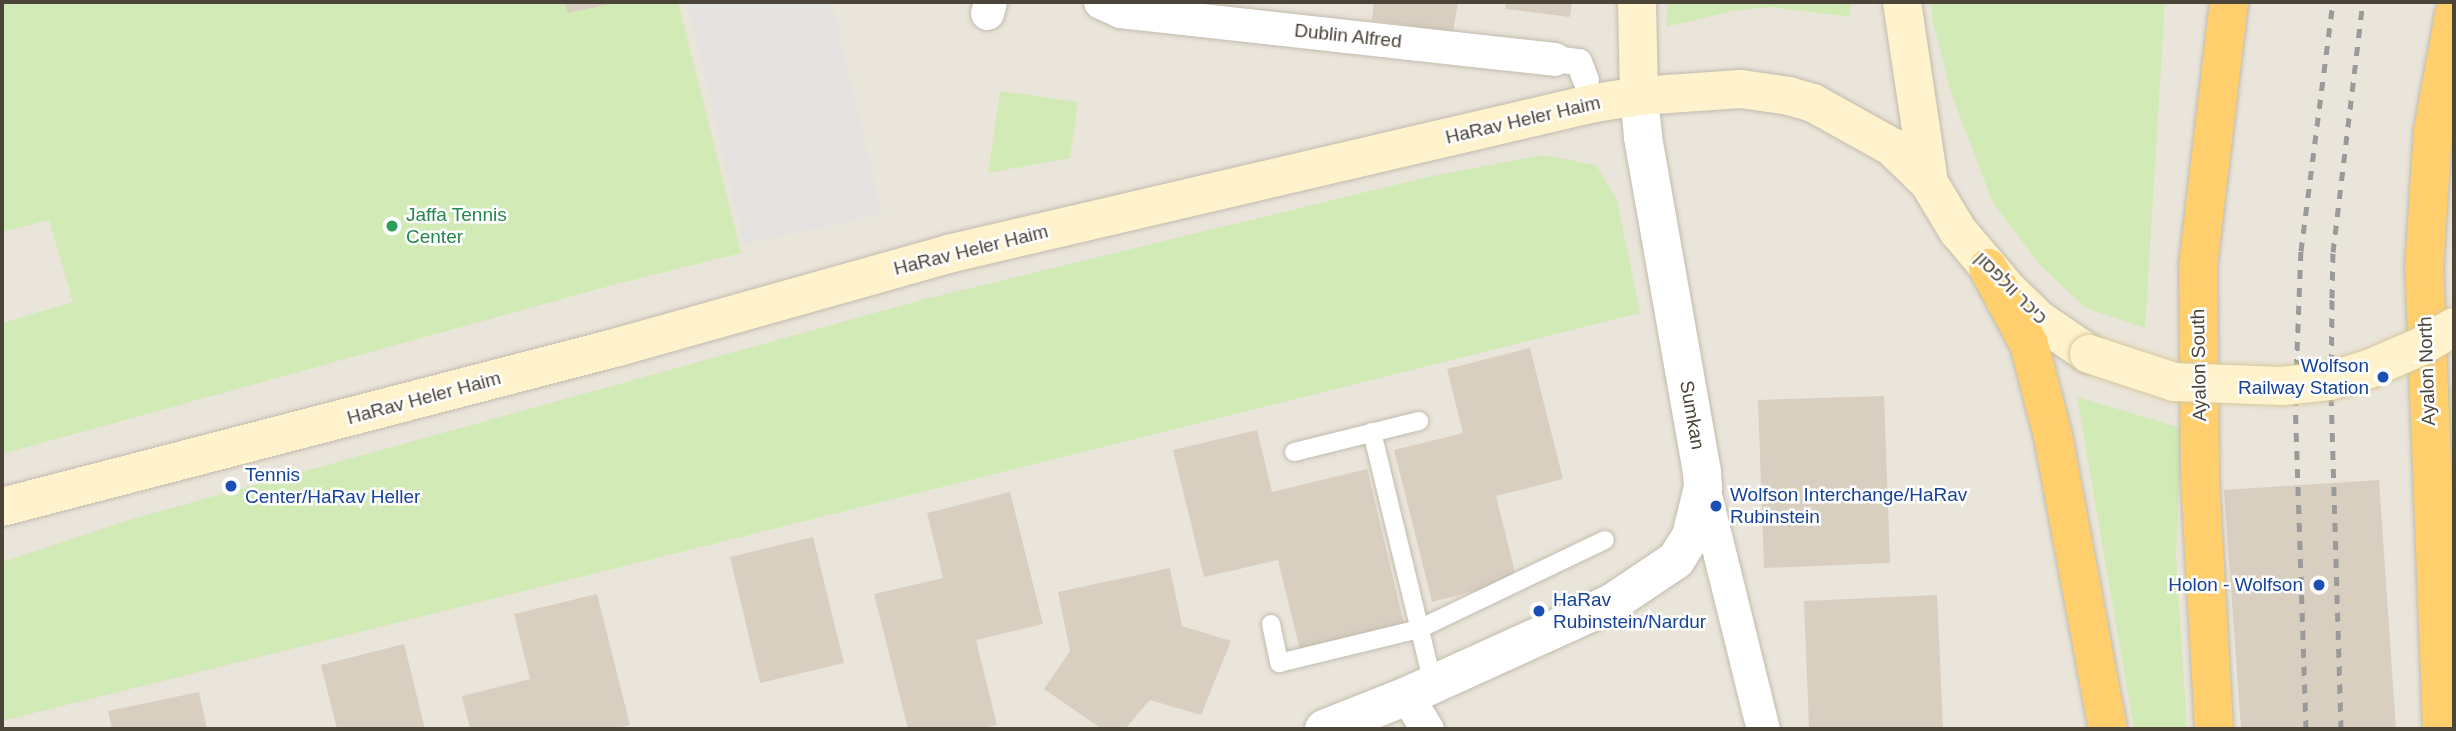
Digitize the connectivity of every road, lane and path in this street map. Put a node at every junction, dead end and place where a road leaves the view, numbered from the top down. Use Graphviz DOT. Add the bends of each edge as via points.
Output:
graph roads {
  1 [pos="1100,2"];
  2 [pos="1637,2"];
  3 [pos="1902,2"];
  4 [pos="2229,2"];
  5 [pos="2454,15"];
  6 [pos="1554,59"];
  7 [pos="1586,80"];
  8 [pos="1639,96"];
  9 [pos="1929,183"];
  10 [pos="1988,268"];
  11 [pos="2454,327"];
  12 [pos="1419,421"];
  13 [pos="1372,432"];
  14 [pos="1294,452"];
  15 [pos="1703,487"];
  16 [pos="86,488"];
  17 [pos="2,507"];
  18 [pos="2,520"];
  19 [pos="1605,540"];
  20 [pos="1271,624"];
  21 [pos="1419,629"];
  22 [pos="1403,704"];
  23 [pos="1324,729"];
  24 [pos="1427,729"];
  25 [pos="1763,729"];
  26 [pos="2108,729"];
  27 [pos="2214,729"];
  28 [pos="2442,729"];
  1 -- 6 [label="street, Dublin Alfred" via="1120,11"];
  2 -- 8 [label="main road"];
  3 -- 9 [label="main road, כיכר וולפסון"];
  4 -- 27 [label="highway, Ayalon South" via="2198,266 2200,475"];
  5 -- 28 [label="highway, Ayalon North" via="2433,131 2424,269"];
  6 -- 7 [label="street, Dublin Alfred" via="1579,62"];
  8 -- 9 [label="main road, HaRav Heler Haim" via="1741,89 1801,99 1892,147"];
  8 -- 15 [label="street, Sumkan"];
  8 -- 16 [label="main road, HaRav Heler Haim" via="948,254"];
  9 -- 10 [label="main road, כיכר וולפסון" via="1958,231"];
  10 -- 11 [label="main road, כיכר וולפסון, bridge" via="2039,320 2089,354 2174,382 2282,386 2320,382 2370,369"];
  10 -- 26 [label="highway" via="2029,344 2053,436"];
  12 -- 13 [label="lane"];
  13 -- 14 [label="lane"];
  13 -- 21 [label="lane"];
  15 -- 22 [label="street" via="1691,536 1676,560 1612,603"];
  15 -- 25 [label="street, Sumkan"];
  16 -- 17 [label="main road, HaRav Heler Haim"];
  16 -- 18 [label="main road"];
  19 -- 21 [label="lane"];
  20 -- 21 [label="lane" via="1279,663"];
  21 -- 22 [label="lane"];
  22 -- 23 [label="street"];
  22 -- 24 [label="street"];
}
